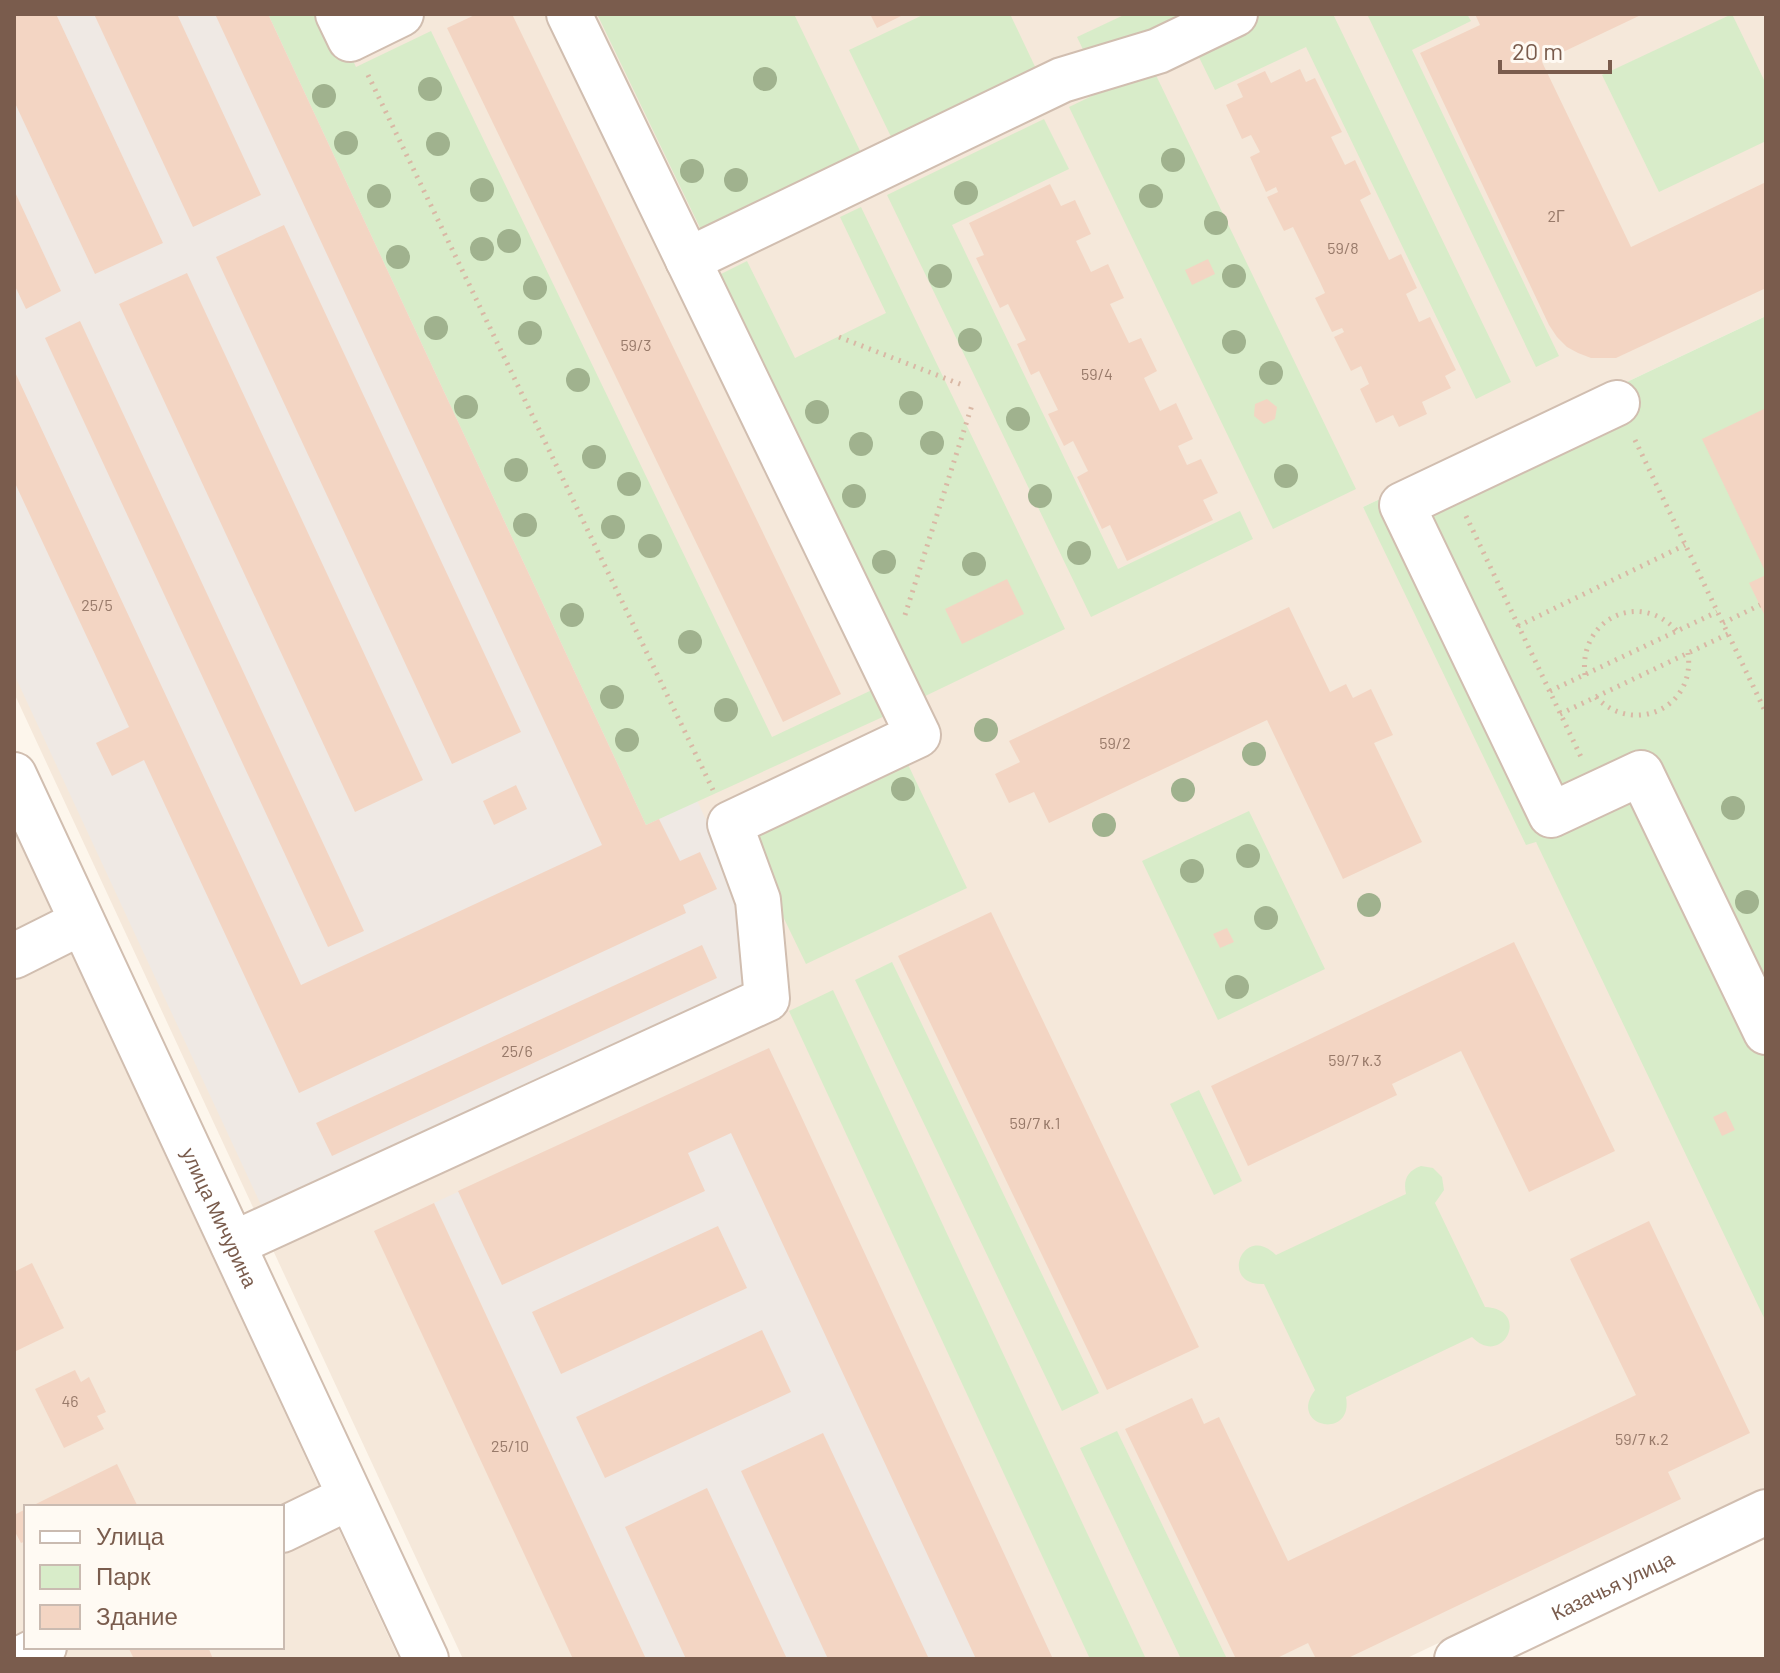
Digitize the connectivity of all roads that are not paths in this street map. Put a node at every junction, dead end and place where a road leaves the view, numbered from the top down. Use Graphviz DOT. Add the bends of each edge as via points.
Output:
graph roads {
  1 [pos="401,14"];
  2 [pos="569,14"];
  3 [pos="1235,14"];
  4 [pos="344,26"];
  5 [pos="688,260"];
  6 [pos="1617,403"];
  7 [pos="14,775"];
  8 [pos="82,922"];
  9 [pos="14,956"];
  10 [pos="1766,1032"];
  11 [pos="233,1244"];
  12 [pos="350,1497"];
  13 [pos="1766,1512"];
  14 [pos="284,1529"];
  15 [pos="40,1649"];
  16 [pos="20,1659"];
  17 [pos="426,1659"];
  18 [pos="1457,1659"];
  1 -- 4 [label="street"];
  2 -- 5 [label="street"];
  3 -- 5 [label="street" via="1158,51 1062,80"];
  5 -- 11 [label="street" via="918,735 730,824 758,900 767,999"];
  6 -- 10 [label="street" via="1402,505 1551,815 1641,773"];
  7 -- 8 [label="street, улица Мичурина"];
  8 -- 9 [label="street"];
  8 -- 11 [label="street, улица Мичурина"];
  11 -- 12 [label="street, улица Мичурина"];
  12 -- 14 [label="street"];
  12 -- 17 [label="street, улица Мичурина"];
  13 -- 18 [label="street, Казачья улица"];
  15 -- 16 [label="street"];
}
